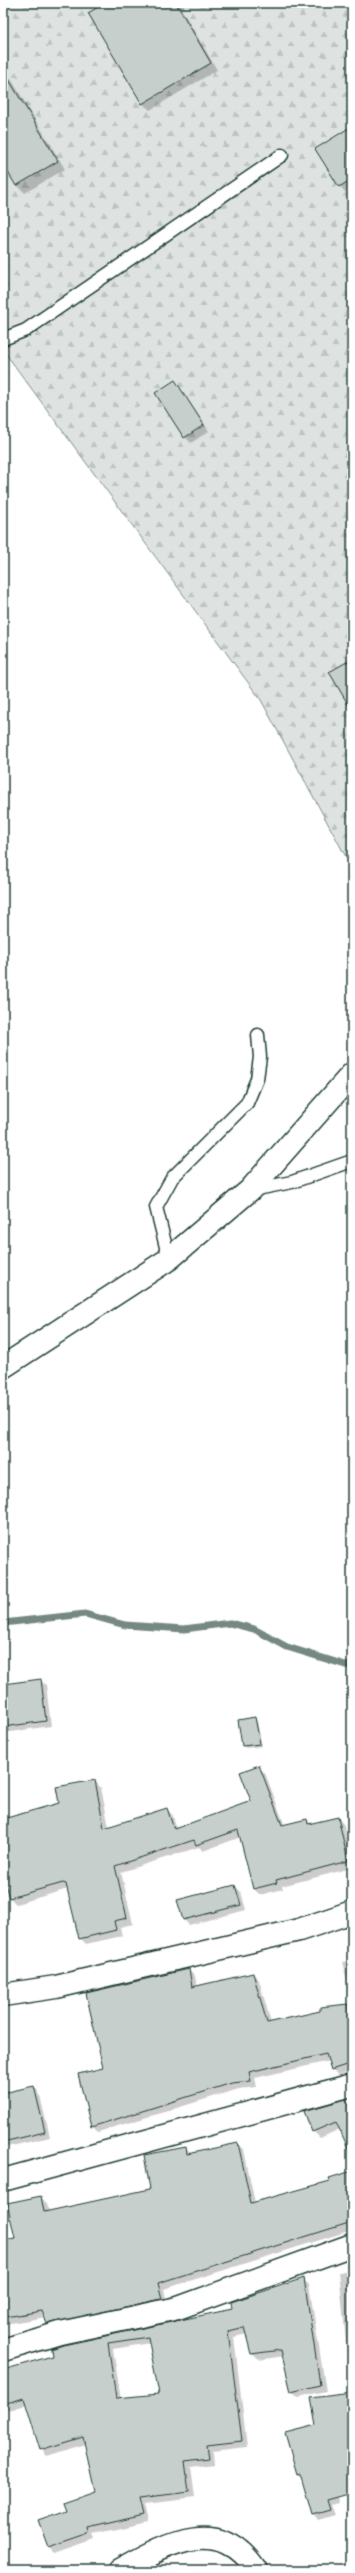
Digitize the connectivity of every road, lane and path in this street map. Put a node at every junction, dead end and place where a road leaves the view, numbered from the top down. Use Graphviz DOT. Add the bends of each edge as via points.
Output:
graph roads {
  1 [pos="282,155"];
  2 [pos="3,339"];
  3 [pos="258,1035"];
  4 [pos="352,1074"];
  5 [pos="352,1161"];
  6 [pos="250,1190"];
  7 [pos="169,1259"];
  8 [pos="3,1367"];
  9 [pos="352,1912"];
  10 [pos="3,1995"];
  11 [pos="352,2085"];
  12 [pos="3,2180"];
  13 [pos="352,2245"];
  14 [pos="3,2350"];
  15 [pos="120,2570"];
  16 [pos="256,2570"];
  1 -- 2 [label="lane" via="26,330"];
  3 -- 7 [label="lane" via="260,1057 257,1079 247,1103 172,1178 156,1207"];
  4 -- 6 [label="street"];
  5 -- 6 [label="lane" via="292,1182"];
  6 -- 7 [label="street"];
  7 -- 8 [label="street"];
  9 -- 10 [label="street" via="292,1932 56,1988"];
  11 -- 12 [label="street"];
  13 -- 14 [label="street" via="178,2308 60,2333"];
  15 -- 16 [label="street" via="178,2541 204,2537 228,2542 246,2555"];
}
